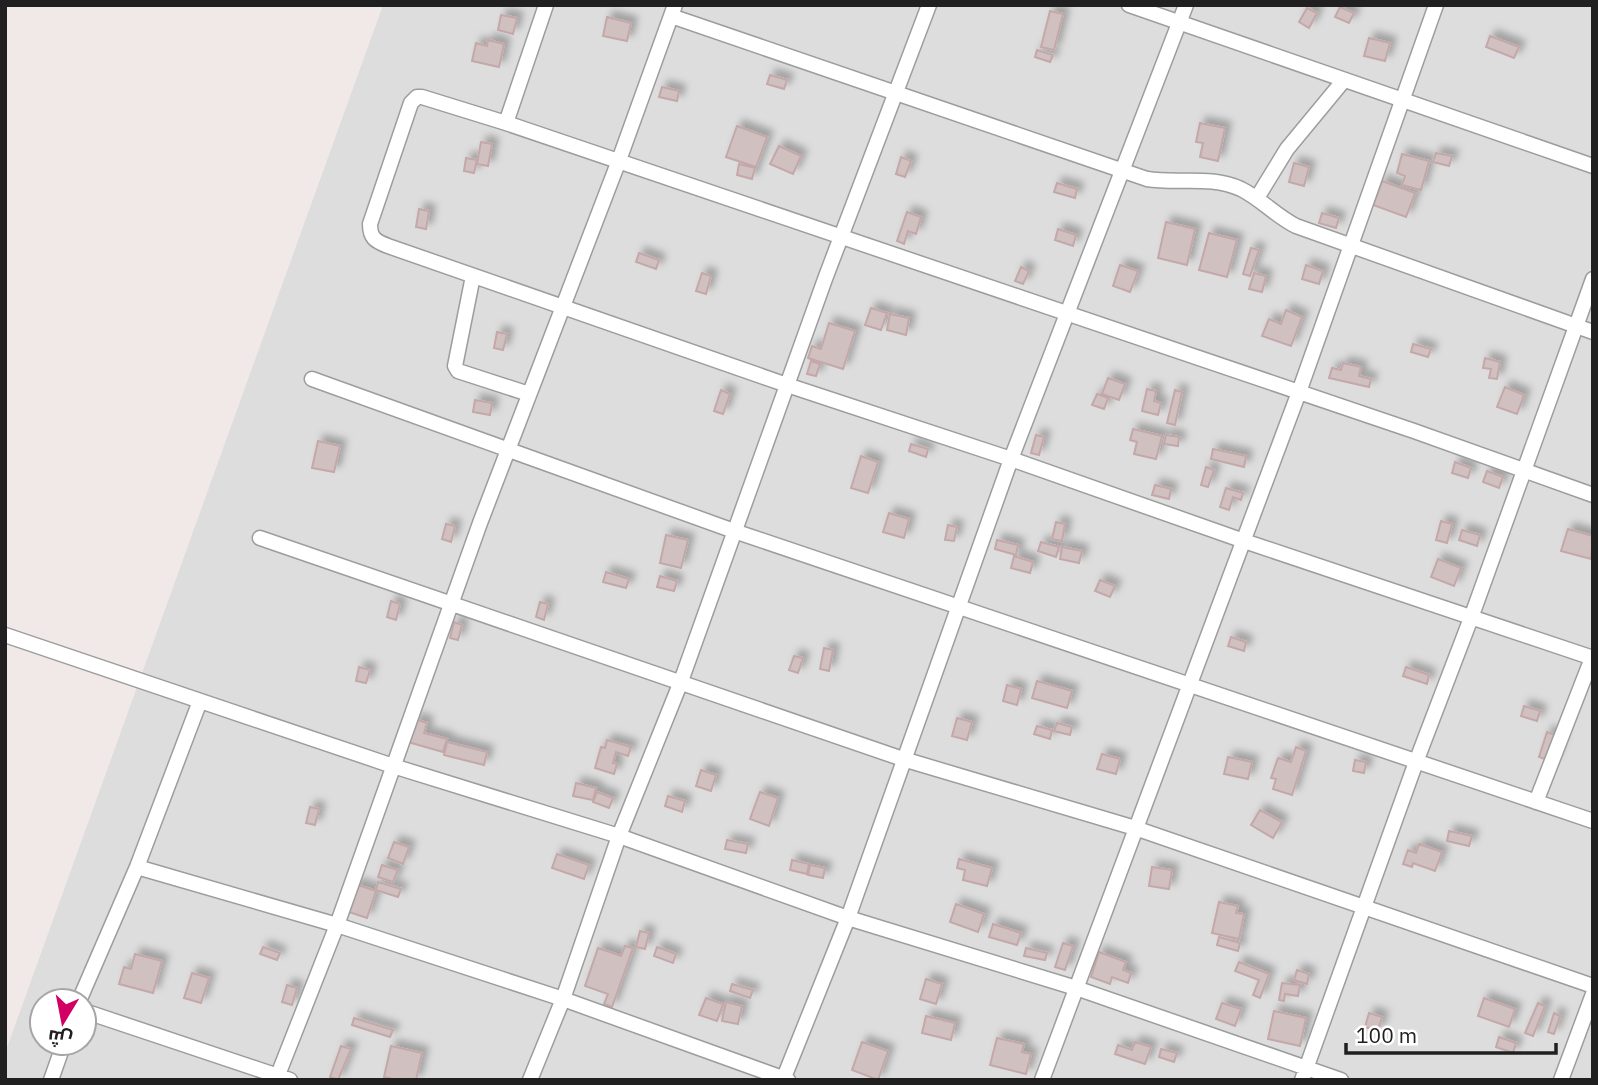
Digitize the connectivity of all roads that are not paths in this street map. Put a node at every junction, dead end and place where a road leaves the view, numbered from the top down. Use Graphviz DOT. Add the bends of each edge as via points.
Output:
graph roads {
  1 [pos="546,5"];
  2 [pos="929,5"];
  3 [pos="1129,5"];
  4 [pos="1186,5"];
  5 [pos="1436,5"];
  6 [pos="673,10"];
  7 [pos="1179,23"];
  8 [pos="1344,80"];
  9 [pos="896,94"];
  10 [pos="1402,100"];
  11 [pos="506,123"];
  12 [pos="618,163"];
  13 [pos="1593,166"];
  14 [pos="1122,171"];
  15 [pos="1256,198"];
  16 [pos="842,239"];
  17 [pos="1351,247"];
  18 [pos="473,276"];
  19 [pos="1593,279"];
  20 [pos="562,307"];
  21 [pos="1067,313"];
  22 [pos="1576,326"];
  23 [pos="1593,332"];
  24 [pos="312,379"];
  25 [pos="786,385"];
  26 [pos="1299,392"];
  27 [pos="529,394"];
  28 [pos="508,451"];
  29 [pos="1011,459"];
  30 [pos="1524,471"];
  31 [pos="1593,495"];
  32 [pos="734,531"];
  33 [pos="260,538"];
  34 [pos="1244,541"];
  35 [pos="450,605"];
  36 [pos="958,608"];
  37 [pos="1471,618"];
  38 [pos="5,635"];
  39 [pos="1592,658"];
  40 [pos="680,684"];
  41 [pos="1190,686"];
  42 [pos="200,701"];
  43 [pos="902,760"];
  44 [pos="1416,762"];
  45 [pos="393,766"];
  46 [pos="1536,802"];
  47 [pos="1593,821"];
  48 [pos="1135,828"];
  49 [pos="619,836"];
  50 [pos="137,867"];
  51 [pos="1364,906"];
  52 [pos="848,918"];
  53 [pos="337,925"];
  54 [pos="1593,986"];
  55 [pos="85,987"];
  56 [pos="1076,988"];
  57 [pos="1593,994"];
  58 [pos="563,999"];
  59 [pos="98,1016"];
  60 [pos="59,1057"];
  61 [pos="1304,1074"];
  62 [pos="281,1078"];
  63 [pos="785,1079"];
  64 [pos="51,1080"];
  65 [pos="530,1080"];
  66 [pos="1042,1080"];
  67 [pos="1341,1080"];
  68 [pos="1561,1080"];
  1 -- 11 [label="street"];
  2 -- 9 [label="street"];
  3 -- 7 [label="street"];
  4 -- 7 [label="street"];
  5 -- 10 [label="street"];
  6 -- 9 [label="street"];
  6 -- 12 [label="street"];
  7 -- 8 [label="street"];
  7 -- 14 [label="street"];
  8 -- 10 [label="street"];
  8 -- 15 [label="street" via="1287,149"];
  9 -- 14 [label="street"];
  9 -- 16 [label="street"];
  10 -- 13 [label="street"];
  10 -- 17 [label="street"];
  11 -- 12 [label="street"];
  11 -- 18 [label="street" via="417,97 411,103 370,224 374,240"];
  12 -- 16 [label="street"];
  12 -- 20 [label="street"];
  14 -- 15 [label="street" via="1160,181 1222,183"];
  14 -- 21 [label="street"];
  15 -- 17 [label="street" via="1281,218"];
  16 -- 21 [label="street"];
  16 -- 25 [label="street"];
  17 -- 22 [label="street"];
  17 -- 26 [label="street"];
  18 -- 20 [label="street"];
  18 -- 27 [label="street" via="455,366 458,371"];
  19 -- 22 [label="street"];
  20 -- 25 [label="street"];
  20 -- 27 [label="street"];
  21 -- 26 [label="street"];
  21 -- 29 [label="street"];
  22 -- 23 [label="street"];
  22 -- 30 [label="street"];
  24 -- 28 [label="street"];
  25 -- 29 [label="street"];
  25 -- 32 [label="street"];
  26 -- 30 [label="street"];
  26 -- 34 [label="street"];
  27 -- 28 [label="street"];
  28 -- 32 [label="street"];
  28 -- 35 [label="street"];
  29 -- 34 [label="street"];
  29 -- 36 [label="street"];
  30 -- 31 [label="street"];
  30 -- 37 [label="street"];
  32 -- 36 [label="street"];
  32 -- 40 [label="street"];
  33 -- 35 [label="street"];
  34 -- 37 [label="street"];
  34 -- 41 [label="street"];
  35 -- 40 [label="street"];
  35 -- 45 [label="street"];
  36 -- 41 [label="street"];
  36 -- 43 [label="street"];
  37 -- 39 [label="street"];
  37 -- 44 [label="street"];
  38 -- 42 [label="street"];
  39 -- 46 [label="street"];
  40 -- 43 [label="street"];
  40 -- 49 [label="street"];
  41 -- 44 [label="street"];
  41 -- 48 [label="street"];
  42 -- 45 [label="street"];
  42 -- 50 [label="street"];
  43 -- 48 [label="street"];
  43 -- 52 [label="street"];
  44 -- 46 [label="street"];
  44 -- 51 [label="street"];
  45 -- 49 [label="street"];
  45 -- 53 [label="street"];
  46 -- 47 [label="street"];
  48 -- 51 [label="street"];
  48 -- 56 [label="street"];
  49 -- 52 [label="street"];
  49 -- 58 [label="street"];
  50 -- 53 [label="street"];
  50 -- 55 [label="street"];
  51 -- 54 [label="street"];
  51 -- 61 [label="street"];
  52 -- 56 [label="street"];
  52 -- 63 [label="street"];
  53 -- 58 [label="street"];
  53 -- 62 [label="street"];
  56 -- 61 [label="street"];
  56 -- 66 [label="street"];
  57 -- 68 [label="street"];
  58 -- 63 [label="street"];
  58 -- 65 [label="street"];
  59 -- 62 [label="street"];
  60 -- 64 [label="street"];
  61 -- 67 [label="street"];
}
